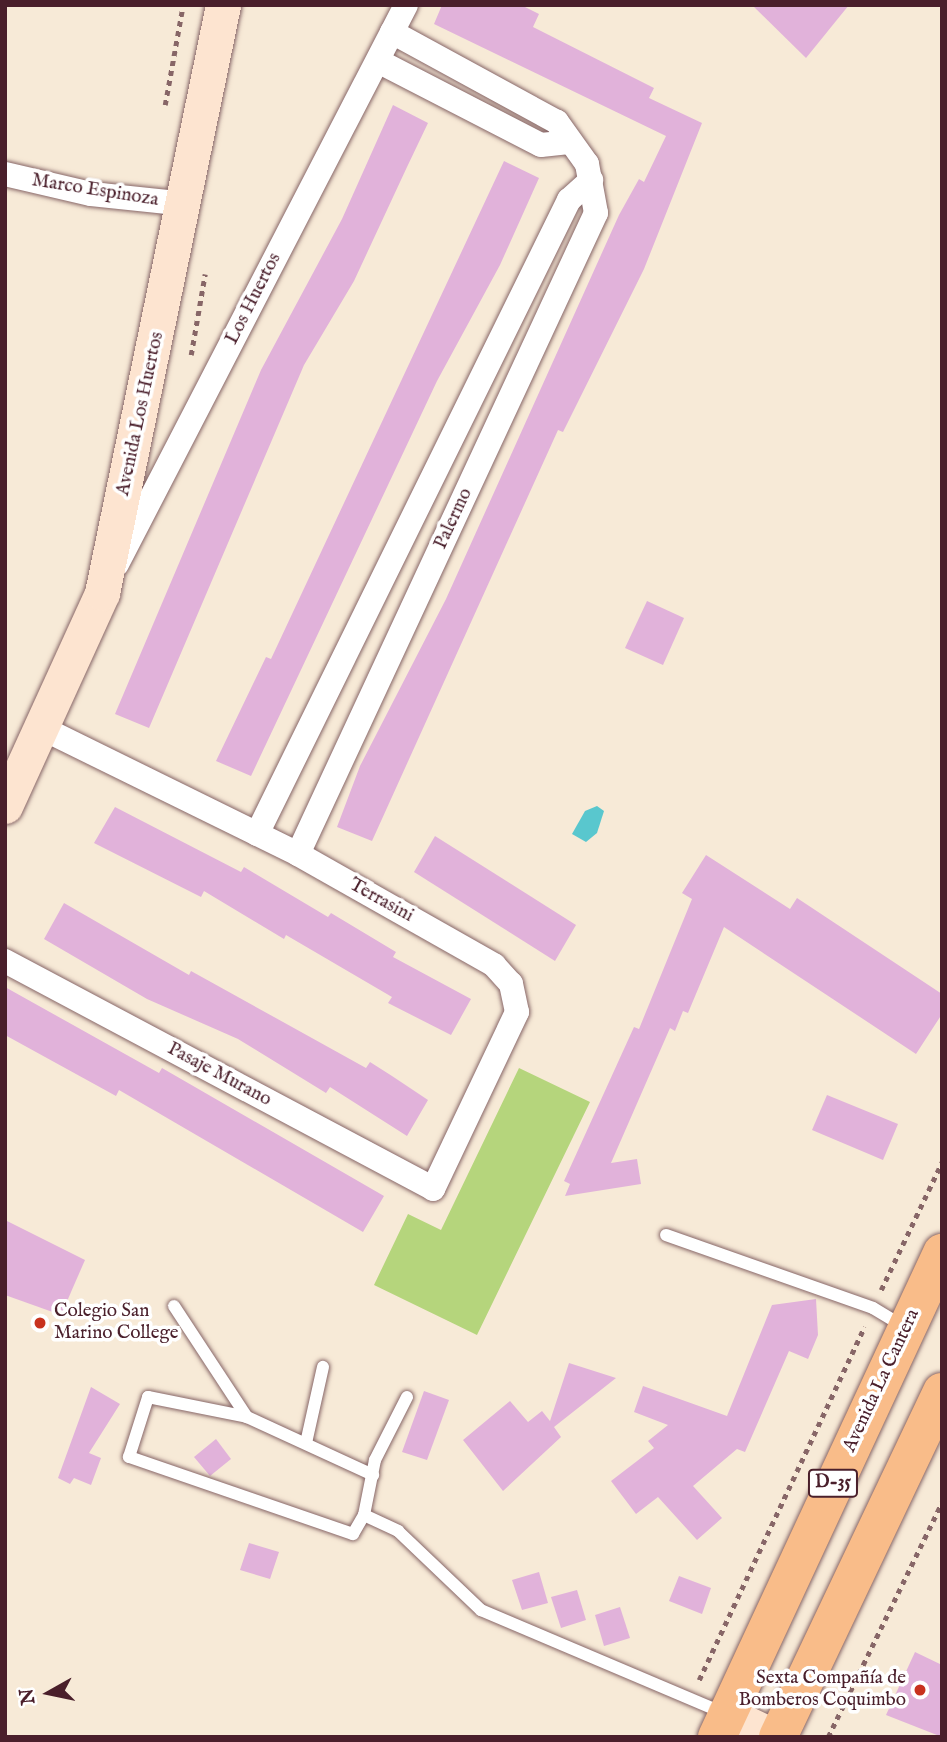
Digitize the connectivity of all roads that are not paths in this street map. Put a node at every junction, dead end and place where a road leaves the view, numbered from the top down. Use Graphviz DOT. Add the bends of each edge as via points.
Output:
graph roads {
  1 [pos="223,5"];
  2 [pos="406,5"];
  3 [pos="392,32"];
  4 [pos="378,61"];
  5 [pos="569,142"];
  6 [pos="5,174"];
  7 [pos="591,180"];
  8 [pos="186,204"];
  9 [pos="102,593"];
  10 [pos="42,728"];
  11 [pos="5,806"];
  12 [pos="257,834"];
  13 [pos="298,854"];
  14 [pos="5,961"];
  15 [pos="433,1189"];
  16 [pos="666,1235"];
  17 [pos="942,1253"];
  18 [pos="174,1306"];
  19 [pos="907,1328"];
  20 [pos="323,1367"];
  21 [pos="407,1397"];
  22 [pos="938,1411"];
  23 [pos="247,1417"];
  24 [pos="306,1443"];
  25 [pos="373,1475"];
  26 [pos="364,1515"];
  27 [pos="711,1716"];
  28 [pos="777,1737"];
  1 -- 8 [label="street, Avenida Los Huertos"];
  2 -- 3 [label="street, Los Huertos"];
  3 -- 4 [label="street, Los Huertos"];
  3 -- 5 [label="street, Palermo" via="557,122"];
  4 -- 5 [label="street" via="541,145"];
  4 -- 9 [label="street, Los Huertos"];
  5 -- 7 [label="street, Palermo" via="587,164"];
  6 -- 8 [label="street, Marco Espinoza" via="91,194"];
  7 -- 12 [label="street, Palermo" via="569,200"];
  7 -- 13 [label="street, Palermo" via="596,213"];
  8 -- 9 [label="street, Avenida Los Huertos"];
  9 -- 10 [label="street, Avenida Los Huertos"];
  10 -- 11 [label="street, Avenida Los Huertos"];
  10 -- 12 [label="street, Terrasini"];
  12 -- 13 [label="street, Terrasini"];
  13 -- 15 [label="street, Terrasini" via="494,965 511,984 514,1027"];
  14 -- 15 [label="street, Pasaje Murano"];
  16 -- 19 [label="lane" via="873,1308"];
  17 -- 19 [label="highway, Avenida La Cantera / D-35"];
  18 -- 23 [label="lane"];
  19 -- 27 [label="highway, Avenida La Cantera / D-35"];
  20 -- 24 [label="lane"];
  21 -- 25 [label="lane"];
  22 -- 28 [label="highway"];
  23 -- 24 [label="lane"];
  23 -- 26 [label="lane" via="148,1397 129,1457 353,1534"];
  24 -- 25 [label="lane"];
  25 -- 26 [label="lane"];
  26 -- 27 [label="lane" via="398,1531 481,1610"];
  27 -- 28 [label="street"];
}
